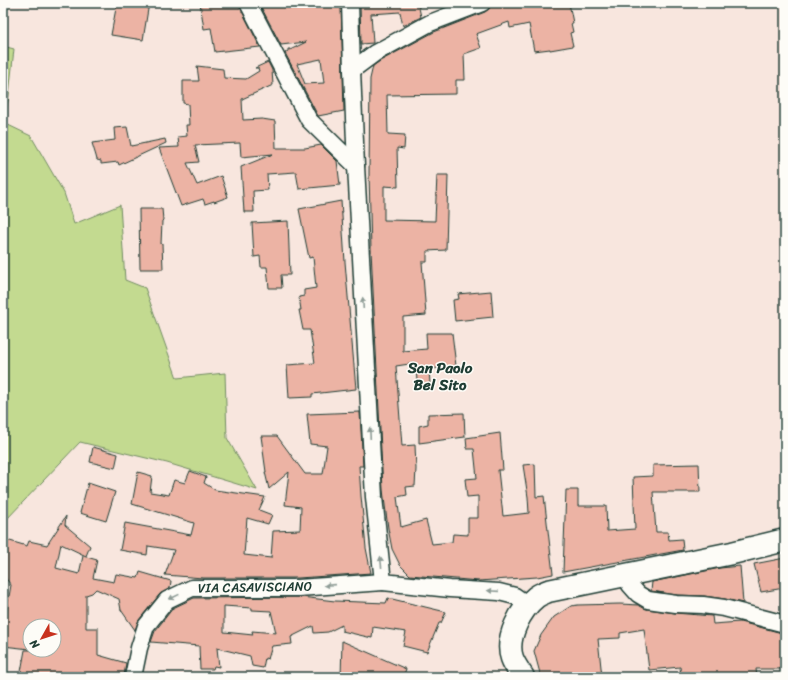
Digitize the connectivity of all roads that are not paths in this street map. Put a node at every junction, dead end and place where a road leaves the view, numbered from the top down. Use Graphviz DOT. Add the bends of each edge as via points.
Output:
graph roads {
  1 [pos="248,3"];
  2 [pos="350,3"];
  3 [pos="482,3"];
  4 [pos="352,70"];
  5 [pos="356,166"];
  6 [pos="785,540"];
  7 [pos="627,575"];
  8 [pos="383,582"];
  9 [pos="528,605"];
  10 [pos="785,624"];
  11 [pos="133,677"];
  12 [pos="523,677"];
  1 -- 5 [label="street" via="308,120"];
  2 -- 4 [label="street"];
  3 -- 4 [label="street" via="430,23 375,53"];
  4 -- 5 [label="street"];
  8 -- 5 [label="street, one-way" via="374,497"];
  6 -- 7 [label="main road"];
  7 -- 9 [label="main road" via="548,591"];
  7 -- 10 [label="street" via="630,585 648,600 724,608"];
  9 -- 8 [label="street, VIA CASAVISCIANO, one-way" via="515,596 499,592"];
  8 -- 11 [label="street, VIA CASAVISCIANO, one-way" via="298,588 192,588 168,600 146,626"];
  9 -- 12 [label="main road" via="512,632 510,645 512,658"];
}
